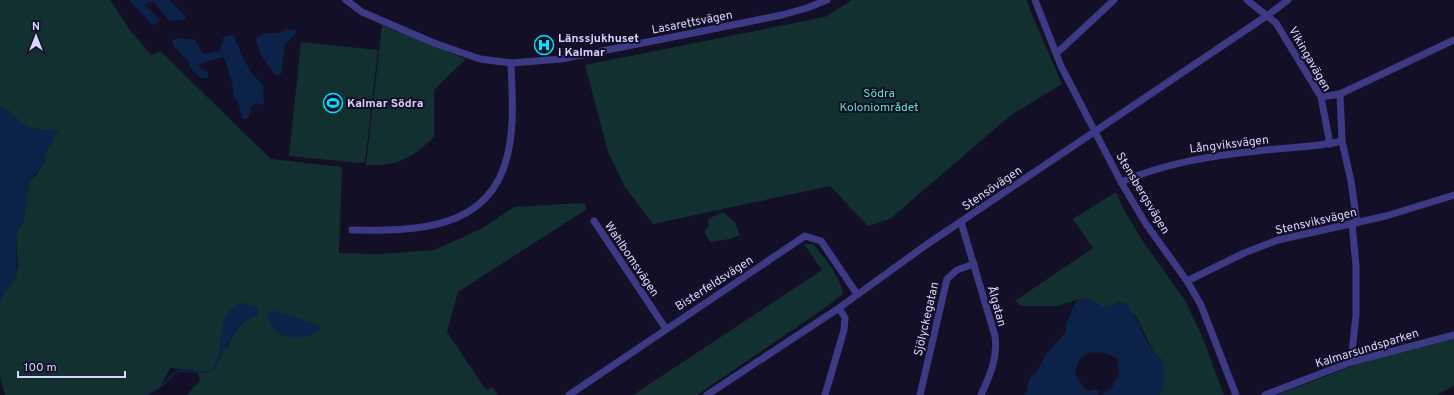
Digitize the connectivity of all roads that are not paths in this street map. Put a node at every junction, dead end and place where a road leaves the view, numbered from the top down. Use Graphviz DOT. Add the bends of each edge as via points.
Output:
graph roads {
  1 [pos="346,0"];
  2 [pos="827,0"];
  3 [pos="1035,0"];
  4 [pos="1114,0"];
  5 [pos="1247,0"];
  6 [pos="1288,0"];
  7 [pos="1268,15"];
  8 [pos="1454,40"];
  9 [pos="1057,53"];
  10 [pos="511,63"];
  11 [pos="1340,94"];
  12 [pos="1321,97"];
  13 [pos="1095,132"];
  14 [pos="1342,141"];
  15 [pos="1330,144"];
  16 [pos="1121,182"];
  17 [pos="1454,195"];
  18 [pos="594,221"];
  19 [pos="961,222"];
  20 [pos="1354,223"];
  21 [pos="352,230"];
  22 [pos="974,264"];
  23 [pos="1187,281"];
  24 [pos="857,294"];
  25 [pos="839,308"];
  26 [pos="666,329"];
  27 [pos="1454,335"];
  28 [pos="1351,362"];
  29 [pos="569,395"];
  30 [pos="707,395"];
  31 [pos="825,395"];
  32 [pos="920,395"];
  33 [pos="981,395"];
  34 [pos="1236,395"];
  35 [pos="1265,395"];
  1 -- 10 [label="street, Lasarettsvägen" via="362,12 434,43 480,58"];
  2 -- 10 [label="street, Lasarettsvägen" via="782,15 662,39 561,59"];
  3 -- 9 [label="street, Stensbergsvägen"];
  4 -- 9 [label="street"];
  5 -- 7 [label="street, Vikingavägen"];
  6 -- 7 [label="street, Stensövägen"];
  7 -- 12 [label="street, Vikingavägen" via="1276,23"];
  7 -- 13 [label="street, Stensövägen"];
  8 -- 11 [label="street"];
  9 -- 13 [label="street, Stensbergsvägen" via="1061,66"];
  10 -- 21 [label="street" via="512,123 507,157 497,184 482,201 462,216 432,226 393,230"];
  11 -- 12 [label="street"];
  11 -- 14 [label="street, Vikingavägen"];
  12 -- 15 [label="street, Vikingavägen"];
  13 -- 16 [label="street, Stensbergsvägen"];
  13 -- 19 [label="street, Stensövägen"];
  14 -- 15 [label="street, Långviksvägen"];
  14 -- 20 [label="street, Vikingavägen" via="1351,181"];
  15 -- 16 [label="street, Långviksvägen" via="1228,154 1179,162"];
  16 -- 23 [label="street, Stensbergsvägen" via="1146,224"];
  17 -- 20 [label="street, Stensviksvägen"];
  18 -- 26 [label="street, Wahlbomsvägen"];
  19 -- 22 [label="street, Ålgatan"];
  19 -- 24 [label="street, Stensövägen"];
  20 -- 23 [label="street, Stensviksvägen" via="1278,240 1244,253"];
  20 -- 28 [label="street, Vikingavägen" via="1356,315"];
  22 -- 32 [label="street, Sjölyckegatan" via="957,270 947,279"];
  22 -- 33 [label="street, Ålgatan" via="997,350"];
  23 -- 34 [label="street, Stensbergsvägen" via="1201,305"];
  24 -- 25 [label="street, Stensövägen"];
  24 -- 26 [label="street, Bisterfeldsvägen" via="821,241 805,236"];
  25 -- 30 [label="street, Stensövägen"];
  25 -- 31 [label="street" via="845,318 844,330"];
  26 -- 29 [label="street, Bisterfeldsvägen"];
  27 -- 28 [label="street, Kalmarsundsparken"];
  28 -- 35 [label="street, Kalmarsundsparken"];
}
